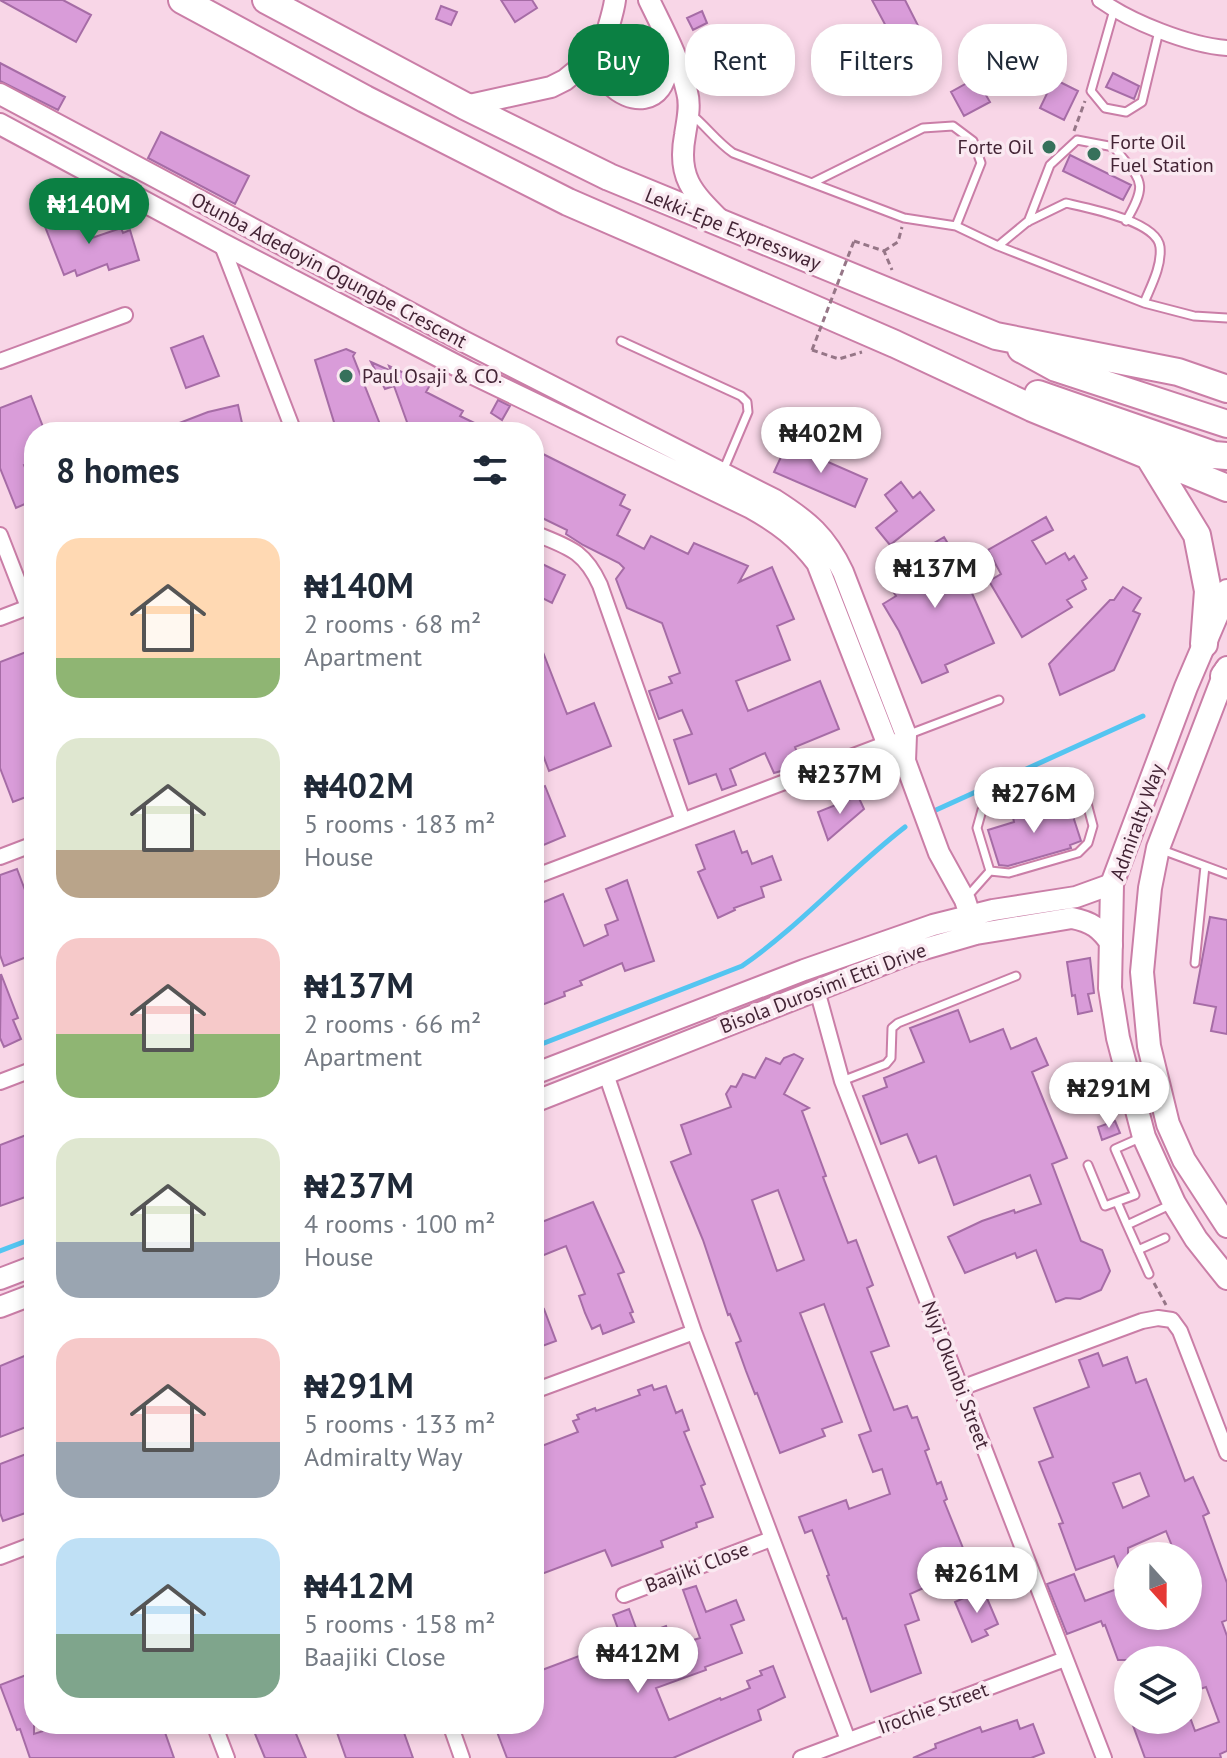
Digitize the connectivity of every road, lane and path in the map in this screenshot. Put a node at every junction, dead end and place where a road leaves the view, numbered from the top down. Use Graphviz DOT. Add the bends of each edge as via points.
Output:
graph roads {
  1 [pos="182,0"];
  2 [pos="266,0"];
  3 [pos="615,0"];
  4 [pos="649,0"];
  5 [pos="1100,0"];
  6 [pos="1114,10"];
  7 [pos="610,24"];
  8 [pos="1160,29"];
  9 [pos="1227,48"];
  10 [pos="673,52"];
  11 [pos="669,63"];
  12 [pos="568,78"];
  13 [pos="1091,91"];
  14 [pos="0,94"];
  15 [pos="628,96"];
  16 [pos="649,96"];
  17 [pos="465,106"];
  18 [pos="689,112"];
  19 [pos="0,124"];
  20 [pos="1077,140"];
  21 [pos="812,183"];
  22 [pos="904,218"];
  23 [pos="1126,221"];
  24 [pos="1027,222"];
  25 [pos="726,226"];
  26 [pos="956,226"];
  27 [pos="221,243"];
  28 [pos="998,246"];
  29 [pos="1144,303"];
  30 [pos="125,315"];
  31 [pos="1227,318"];
  32 [pos="996,336"];
  33 [pos="621,341"];
  34 [pos="895,344"];
  35 [pos="839,359"];
  36 [pos="0,361"];
  37 [pos="1226,387"];
  38 [pos="588,405"];
  39 [pos="290,422"];
  40 [pos="577,424"];
  41 [pos="1227,424"];
  42 [pos="1148,455"];
  43 [pos="1227,456"];
  44 [pos="722,473"];
  45 [pos="1227,488"];
  46 [pos="0,535"];
  47 [pos="544,537"];
  48 [pos="24,590"];
  49 [pos="1227,591"];
  50 [pos="24,609"];
  51 [pos="0,618"];
  52 [pos="1204,644"];
  53 [pos="1224,678"];
  54 [pos="1186,687"];
  55 [pos="999,700"];
  56 [pos="896,739"];
  57 [pos="682,818"];
  58 [pos="24,848"];
  59 [pos="1158,848"];
  60 [pos="0,857"];
  61 [pos="1205,866"];
  62 [pos="990,871"];
  63 [pos="544,873"];
  64 [pos="1227,874"];
  65 [pos="1112,884"];
  66 [pos="971,917"];
  67 [pos="1112,945"];
  68 [pos="1195,963"];
  69 [pos="1016,976"];
  70 [pos="817,990"];
  71 [pos="544,1070"];
  72 [pos="24,1073"];
  73 [pos="606,1074"];
  74 [pos="842,1081"];
  75 [pos="0,1082"];
  76 [pos="544,1098"];
  77 [pos="1144,1137"];
  78 [pos="1088,1165"];
  79 [pos="1117,1202"];
  80 [pos="1174,1203"];
  81 [pos="1127,1225"];
  82 [pos="1227,1226"];
  83 [pos="1165,1238"];
  84 [pos="1138,1250"];
  85 [pos="24,1270"];
  86 [pos="1149,1274"];
  87 [pos="1227,1278"];
  88 [pos="0,1279"];
  89 [pos="24,1298"];
  90 [pos="0,1307"];
  91 [pos="1172,1320"];
  92 [pos="694,1332"];
  93 [pos="544,1387"];
  94 [pos="961,1388"];
  95 [pos="1227,1453"];
  96 [pos="771,1539"];
  97 [pos="24,1548"];
  98 [pos="0,1557"];
  99 [pos="624,1595"];
  100 [pos="1065,1659"];
  101 [pos="218,1734"];
  102 [pos="454,1734"];
  103 [pos="848,1740"];
  104 [pos="227,1758"];
  105 [pos="462,1758"];
  106 [pos="801,1758"];
  107 [pos="1104,1758"];
  1 -- 34 [label="highway, Lekki-Epe Expressway" via="568,202"];
  2 -- 17 [label="highway, Lekki-Epe Expressway"];
  3 -- 7 [label="street"];
  4 -- 10 [label="street"];
  5 -- 6 [label="street"];
  6 -- 8 [label="street"];
  6 -- 13 [label="lane"];
  8 -- 9 [label="street"];
  8 -- 13 [label="lane" via="1142,102 1126,112 1105,108"];
  10 -- 11 [label="street"];
  10 -- 18 [label="street"];
  12 -- 17 [label="street" via="551,87"];
  13 -- 20 [label="path" via="1074,128"];
  14 -- 38 [label="street, Otunba Adedoyin Ogungbe Crescent"];
  15 -- 16 [label="street"];
  17 -- 25 [label="highway, Lekki-Epe Expressway" via="609,177"];
  18 -- 21 [label="lane" via="733,153"];
  18 -- 25 [label="street" via="682,164 687,182"];
  19 -- 27 [label="street, Otunba Adedoyin Ogungbe Crescent"];
  20 -- 23 [label="lane" via="1114,147 1140,181 1140,197"];
  20 -- 24 [label="lane" via="1050,165"];
  21 -- 22 [label="lane"];
  21 -- 26 [label="lane" via="923,128 953,126 973,141 981,163"];
  22 -- 26 [label="lane"];
  22 -- 35 [label="path, bridge" via="892,248 884,251 854,241 812,350"];
  23 -- 24 [label="lane" via="1066,203"];
  23 -- 29 [label="lane" via="1150,230 1160,245 1158,269"];
  24 -- 28 [label="lane"];
  25 -- 32 [label="highway, Lekki-Epe Expressway"];
  26 -- 28 [label="lane"];
  27 -- 39 [label="street"];
  27 -- 40 [label="street, Otunba Adedoyin Ogungbe Crescent"];
  28 -- 29 [label="lane"];
  29 -- 31 [label="lane"];
  30 -- 36 [label="street"];
  32 -- 37 [label="highway, Lekki-Epe Expressway" via="1155,367"];
  32 -- 41 [label="highway" via="1056,368"];
  33 -- 44 [label="lane" via="747,402 748,412"];
  34 -- 42 [label="highway, Lekki-Epe Expressway"];
  34 -- 43 [label="highway"];
  38 -- 40 [label="street"];
  38 -- 44 [label="street, Otunba Adedoyin Ogungbe Crescent"];
  40 -- 56 [label="street, Otunba Adedoyin Ogungbe Crescent" via="751,508 801,543 817,563"];
  42 -- 45 [label="highway, Lekki-Epe Expressway"];
  42 -- 52 [label="highway" via="1197,535 1208,591"];
  44 -- 56 [label="street, Otunba Adedoyin Ogungbe Crescent" via="797,513 832,549"];
  46 -- 48 [label="street"];
  47 -- 57 [label="street" via="589,563 600,585"];
  49 -- 52 [label="main road, Admiralty Way"];
  50 -- 51 [label="street"];
  52 -- 54 [label="main road, Admiralty Way"];
  53 -- 54 [label="main road"];
  53 -- 59 [label="main road, Admiralty Way"];
  54 -- 65 [label="main road, Admiralty Way"];
  55 -- 56 [label="lane"];
  56 -- 57 [label="street"];
  56 -- 66 [label="street, Otunba Adedoyin Ogungbe Crescent" via="939,853"];
  57 -- 63 [label="street"];
  58 -- 60 [label="street"];
  59 -- 61 [label="lane"];
  59 -- 82 [label="main road, Admiralty Way" via="1142,972 1149,1046 1168,1124 1184,1160"];
  61 -- 64 [label="lane"];
  61 -- 68 [label="lane"];
  62 -- 62 [label="lane" via="977,828 982,810 1063,779 1083,788 1093,826 1078,853 1009,873"];
  62 -- 66 [label="lane"];
  65 -- 66 [label="street" via="1076,897"];
  65 -- 67 [label="main road, Admiralty Way"];
  66 -- 67 [label="street, Bisola Durosimi Etti Drive" via="1072,918 1101,929"];
  66 -- 70 [label="street, Bisola Durosimi Etti Drive" via="914,952"];
  66 -- 71 [label="street" via="804,970"];
  67 -- 77 [label="main road, Admiralty Way" via="1110,988 1118,1038"];
  69 -- 74 [label="lane" via="898,1023 892,1028 886,1064"];
  70 -- 73 [label="street, Bisola Durosimi Etti Drive"];
  70 -- 74 [label="street, Niyi Okunbi Street"];
  72 -- 75 [label="street"];
  73 -- 76 [label="street, Bisola Durosimi Etti Drive"];
  73 -- 92 [label="street"];
  74 -- 94 [label="street, Niyi Okunbi Street"];
  77 -- 79 [label="lane" via="1115,1149 1135,1195"];
  77 -- 80 [label="main road, Admiralty Way"];
  78 -- 79 [label="lane" via="1105,1206"];
  79 -- 81 [label="lane"];
  80 -- 81 [label="lane"];
  80 -- 87 [label="main road, Admiralty Way"];
  81 -- 84 [label="lane"];
  83 -- 84 [label="lane"];
  84 -- 86 [label="lane"];
  85 -- 88 [label="street"];
  86 -- 91 [label="path"];
  89 -- 90 [label="street"];
  91 -- 94 [label="street" via="1142,1321"];
  91 -- 95 [label="street"];
  92 -- 93 [label="street"];
  92 -- 96 [label="street"];
  94 -- 100 [label="street, Niyi Okunbi Street"];
  96 -- 99 [label="street, Baajiki Close"];
  96 -- 103 [label="street"];
  97 -- 98 [label="street"];
  100 -- 103 [label="street, Irochie Street"];
  100 -- 107 [label="street, Niyi Okunbi Street"];
  101 -- 104 [label="street"];
  102 -- 105 [label="street"];
  103 -- 106 [label="street, Irochie Street"];
}
